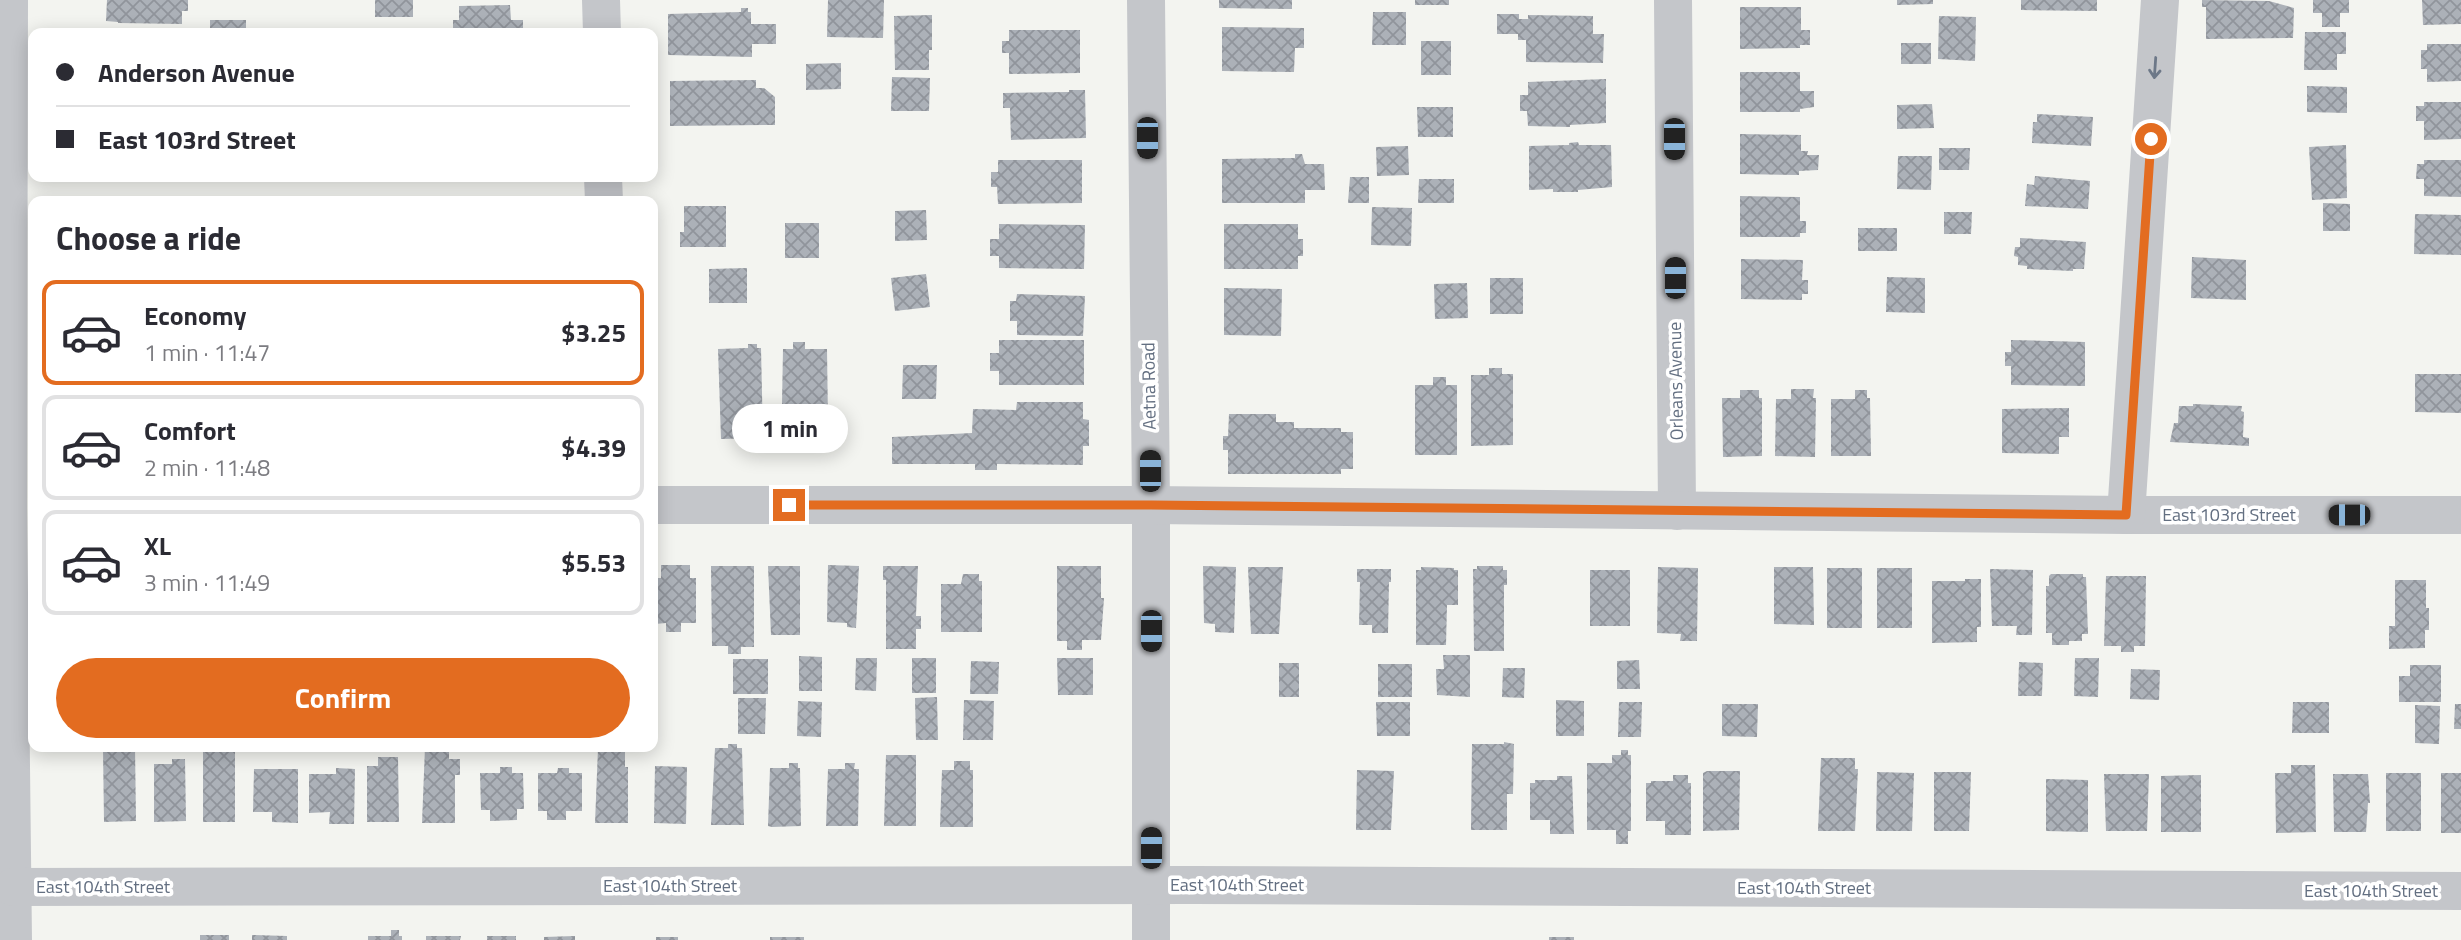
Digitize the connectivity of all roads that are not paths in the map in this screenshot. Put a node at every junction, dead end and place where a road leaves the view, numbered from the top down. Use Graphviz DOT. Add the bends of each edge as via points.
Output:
graph roads {
  1 [pos="9,0"];
  2 [pos="601,0"];
  3 [pos="1146,0"];
  4 [pos="1673,0"];
  5 [pos="2160,0"];
  6 [pos="602,28"];
  7 [pos="658,505"];
  8 [pos="1151,505"];
  9 [pos="21,507"];
  10 [pos="1677,511"];
  11 [pos="2126,515"];
  12 [pos="2461,515"];
  13 [pos="1151,885"];
  14 [pos="13,887"];
  15 [pos="2461,891"];
  16 [pos="13,940"];
  17 [pos="1151,940"];
  1 -- 9 [label="street"];
  2 -- 6 [label="street"];
  3 -- 8 [label="street, Aetna Road"];
  4 -- 10 [label="street, Orleans Avenue"];
  5 -- 11 [label="street, one-way"];
  7 -- 8 [label="street, East 103rd Street"];
  8 -- 10 [label="street, East 103rd Street"];
  8 -- 13 [label="street, Aetna Road"];
  9 -- 14 [label="street"];
  10 -- 11 [label="street, East 103rd Street"];
  11 -- 12 [label="street, East 103rd Street"];
  13 -- 14 [label="street, East 104th Street"];
  13 -- 15 [label="street, East 104th Street"];
  13 -- 17 [label="street, Aetna Road"];
  14 -- 16 [label="street"];
}
